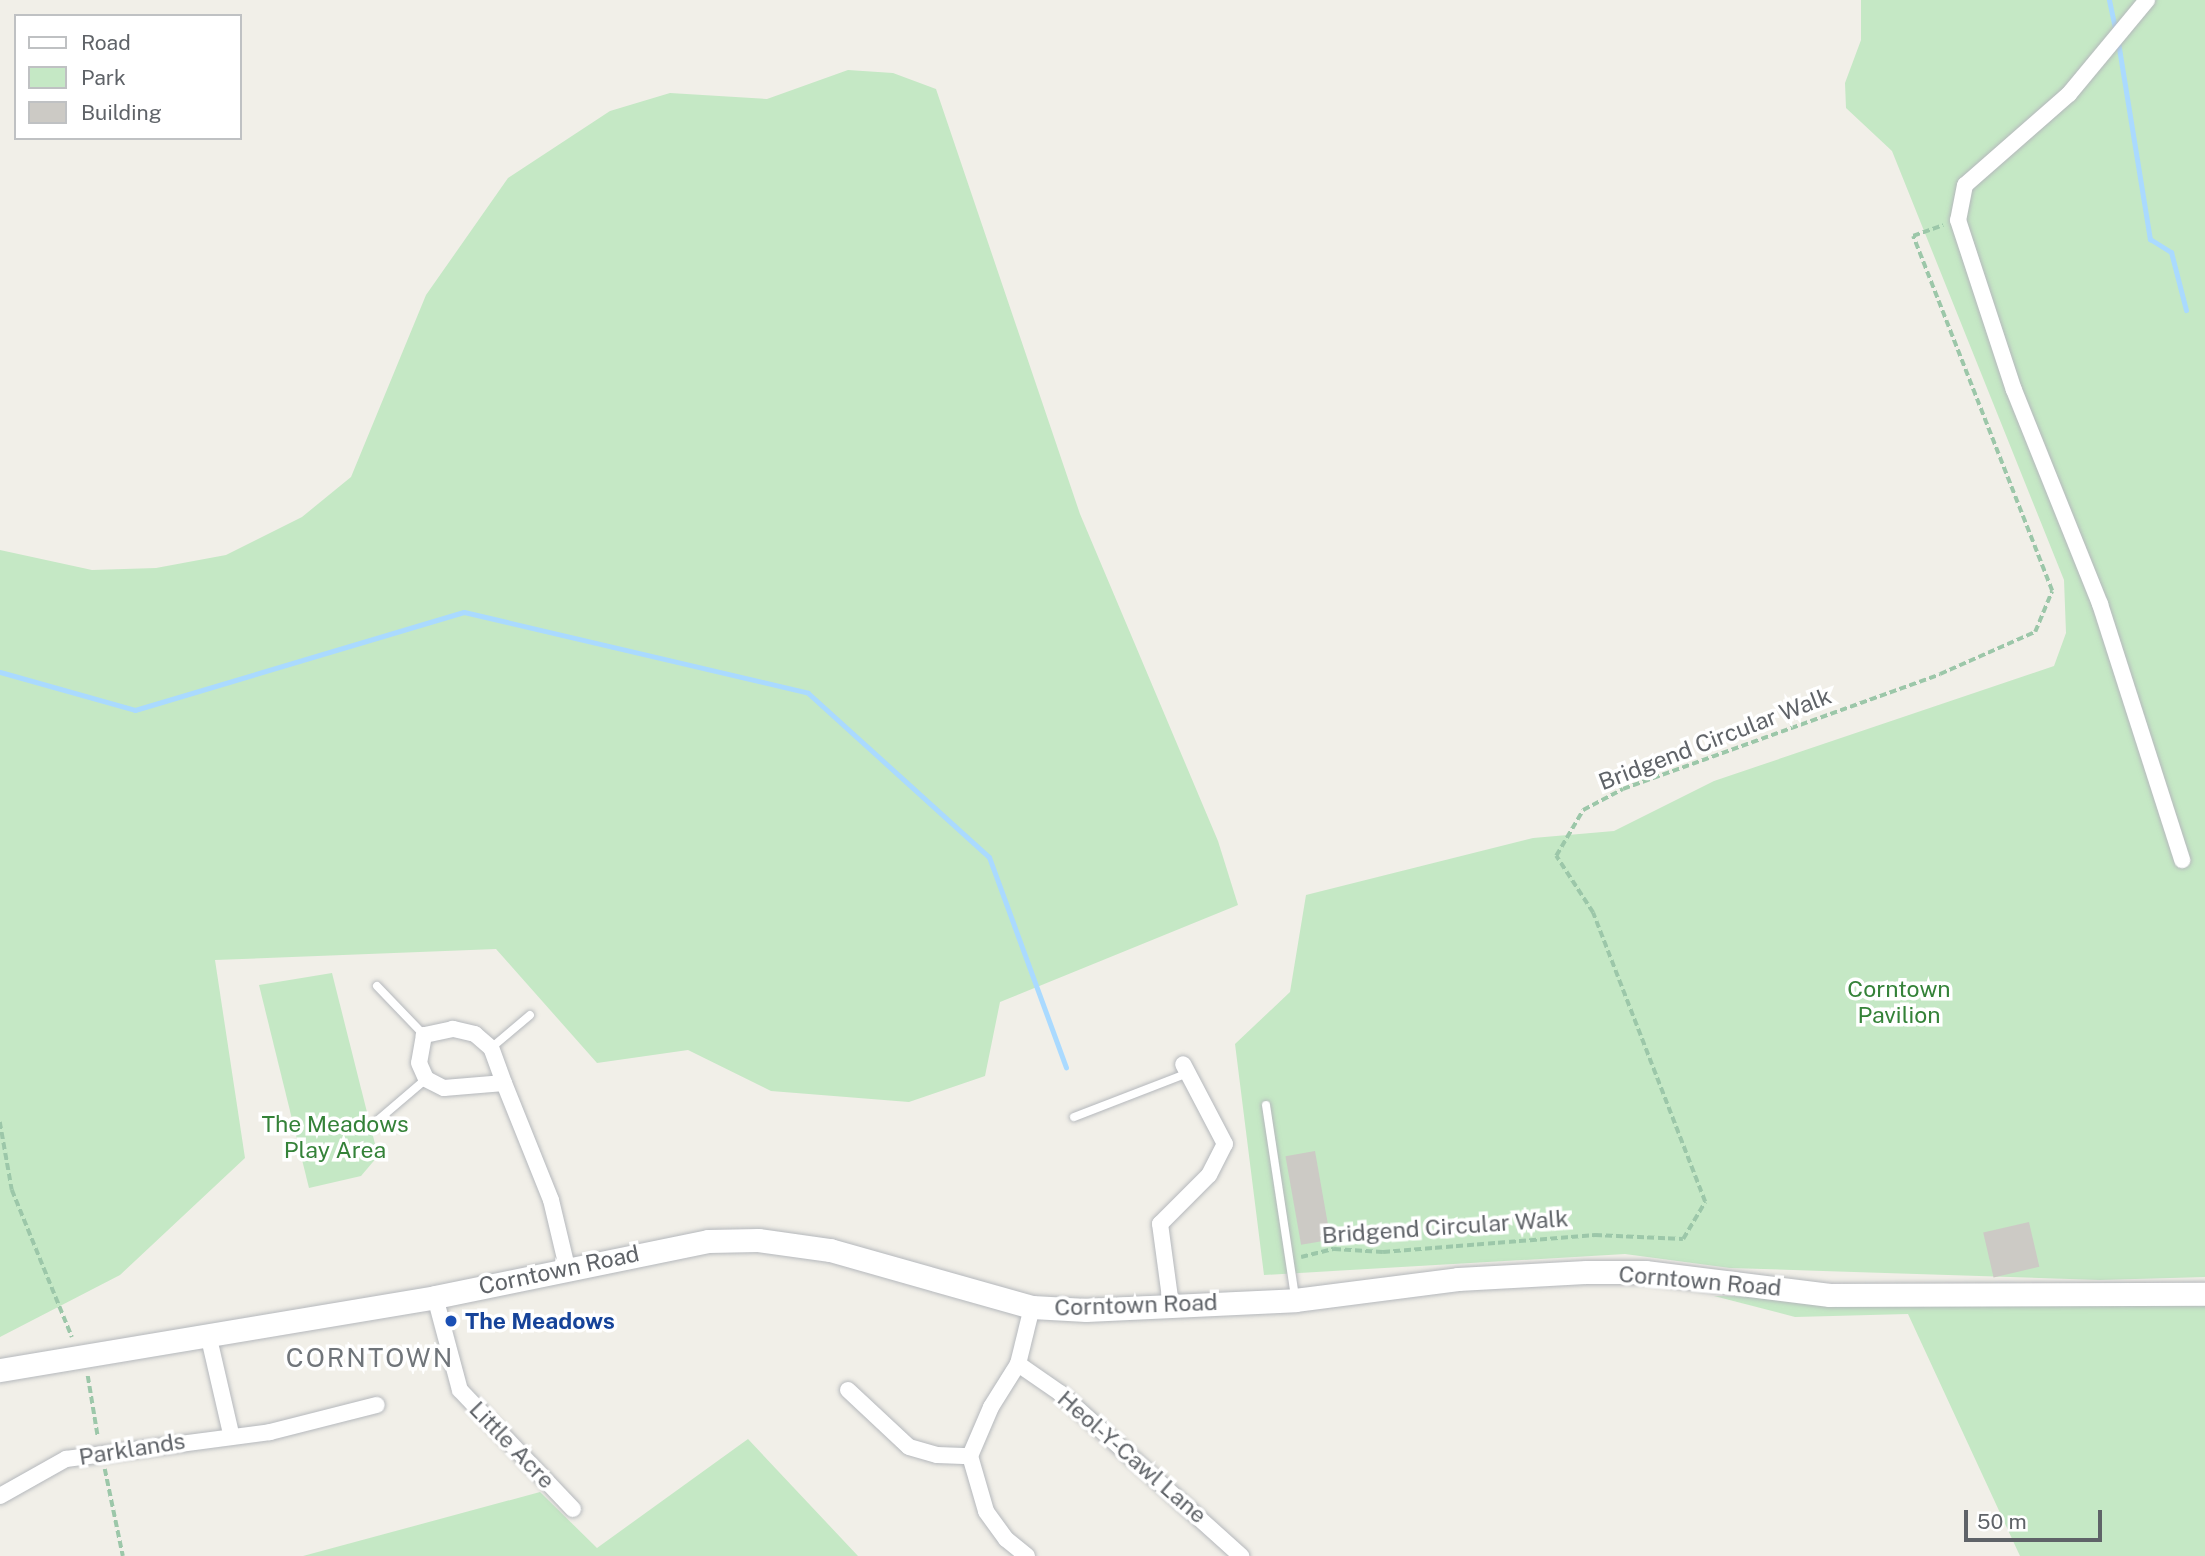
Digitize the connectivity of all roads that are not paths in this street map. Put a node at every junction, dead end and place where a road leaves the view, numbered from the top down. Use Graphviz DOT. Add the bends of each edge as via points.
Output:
graph roads {
  1 [pos="2147,0"];
  2 [pos="2182,860"];
  3 [pos="377,986"];
  4 [pos="530,1016"];
  5 [pos="424,1035"];
  6 [pos="491,1048"];
  7 [pos="1187,1068"];
  8 [pos="426,1079"];
  9 [pos="504,1083"];
  10 [pos="1266,1105"];
  11 [pos="1074,1117"];
  12 [pos="378,1120"];
  13 [pos="567,1267"];
  14 [pos="2205,1294"];
  15 [pos="435,1297"];
  16 [pos="1295,1300"];
  17 [pos="1171,1305"];
  18 [pos="1032,1307"];
  19 [pos="208,1334"];
  20 [pos="1018,1364"];
  21 [pos="0,1370"];
  22 [pos="848,1390"];
  23 [pos="377,1405"];
  24 [pos="231,1434"];
  25 [pos="970,1456"];
  26 [pos="0,1496"];
  27 [pos="573,1509"];
  28 [pos="1027,1556"];
  29 [pos="1241,1556"];
  1 -- 2 [label="street" via="2068,94 1965,184 1958,220 2014,390 2101,604"];
  3 -- 5 [label="lane"];
  4 -- 6 [label="lane"];
  5 -- 6 [label="street" via="453,1029 475,1034"];
  5 -- 8 [label="street" via="419,1063"];
  6 -- 9 [label="street"];
  7 -- 11 [label="lane"];
  7 -- 17 [label="street" via="1225,1144 1209,1175 1160,1224"];
  8 -- 9 [label="street" via="444,1088"];
  8 -- 12 [label="lane"];
  9 -- 13 [label="street" via="551,1200"];
  10 -- 16 [label="lane"];
  13 -- 15 [label="main road, Corntown Road"];
  13 -- 18 [label="main road, Corntown Road" via="686,1244 758,1240 830,1250"];
  14 -- 16 [label="main road, Corntown Road" via="1830,1294 1645,1272 1586,1272 1458,1279"];
  15 -- 19 [label="main road, Corntown Road"];
  15 -- 27 [label="street, Little Acre" via="460,1390"];
  16 -- 17 [label="main road, Corntown Road"];
  17 -- 18 [label="main road, Corntown Road"];
  18 -- 20 [label="street"];
  19 -- 21 [label="main road, Corntown Road"];
  19 -- 24 [label="street"];
  20 -- 25 [label="street" via="991,1407"];
  20 -- 29 [label="street, Heol-Y-Cawl Lane" via="1060,1393"];
  22 -- 25 [label="street" via="909,1447 937,1455"];
  23 -- 24 [label="street, Parklands" via="270,1432"];
  24 -- 26 [label="street, Parklands" via="66,1459"];
  25 -- 28 [label="street" via="986,1511 1006,1539"];
}
